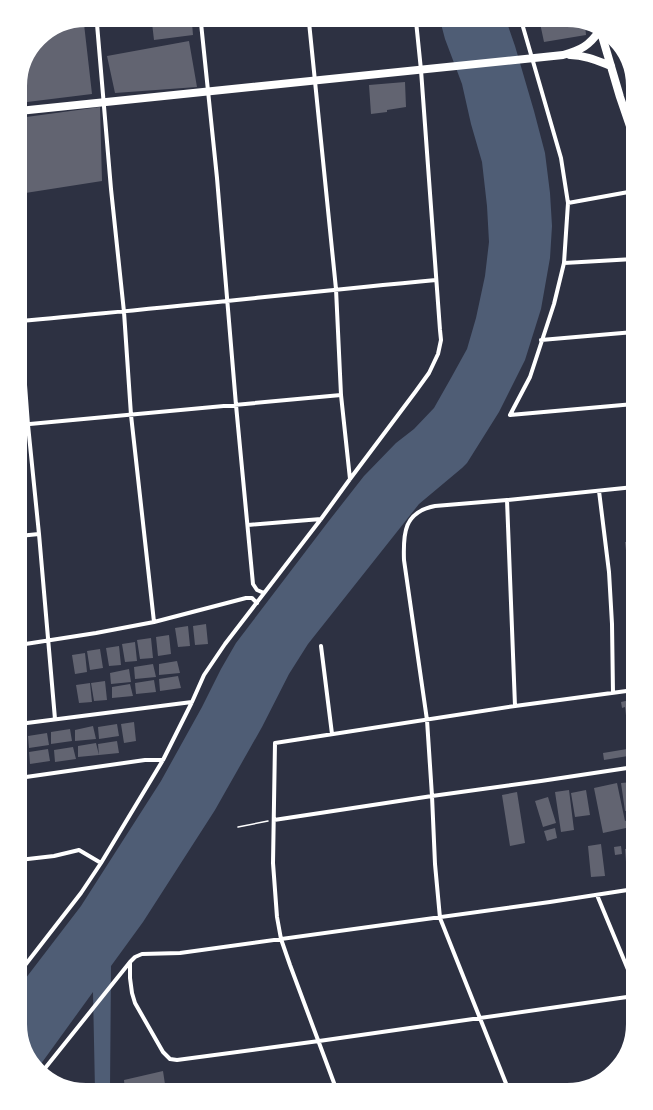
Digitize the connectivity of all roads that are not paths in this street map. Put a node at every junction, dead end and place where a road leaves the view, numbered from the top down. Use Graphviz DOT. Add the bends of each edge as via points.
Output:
graph roads {
  1 [pos="97,26"];
  2 [pos="201,26"];
  3 [pos="309,26"];
  4 [pos="417,26"];
  5 [pos="523,26"];
  6 [pos="597,34"];
  7 [pos="602,38"];
  8 [pos="563,55"];
  9 [pos="532,58"];
  10 [pos="611,66"];
  11 [pos="421,70"];
  12 [pos="314,80"];
  13 [pos="208,91"];
  14 [pos="104,102"];
  15 [pos="26,110"];
  16 [pos="627,116"];
  17 [pos="627,192"];
  18 [pos="568,203"];
  19 [pos="627,258"];
  20 [pos="564,263"];
  21 [pos="436,280"];
  22 [pos="336,289"];
  23 [pos="227,301"];
  24 [pos="124,312"];
  25 [pos="26,320"];
  26 [pos="627,333"];
  27 [pos="541,340"];
  28 [pos="341,395"];
  29 [pos="26,399"];
  30 [pos="236,405"];
  31 [pos="627,405"];
  32 [pos="131,415"];
  33 [pos="28,425"];
  34 [pos="350,479"];
  35 [pos="627,488"];
  36 [pos="600,491"];
  37 [pos="507,500"];
  38 [pos="321,519"];
  39 [pos="248,525"];
  40 [pos="39,534"];
  41 [pos="26,535"];
  42 [pos="264,593"];
  43 [pos="257,603"];
  44 [pos="154,622"];
  45 [pos="48,640"];
  46 [pos="26,644"];
  47 [pos="321,646"];
  48 [pos="627,691"];
  49 [pos="613,693"];
  50 [pos="192,702"];
  51 [pos="515,706"];
  52 [pos="55,719"];
  53 [pos="427,720"];
  54 [pos="26,723"];
  55 [pos="332,734"];
  56 [pos="163,760"];
  57 [pos="627,768"];
  58 [pos="26,777"];
  59 [pos="432,796"];
  60 [pos="274,820"];
  61 [pos="26,859"];
  62 [pos="101,863"];
  63 [pos="627,890"];
  64 [pos="597,895"];
  65 [pos="440,918"];
  66 [pos="281,939"];
  67 [pos="130,962"];
  68 [pos="26,964"];
  69 [pos="627,967"];
  70 [pos="627,997"];
  71 [pos="480,1018"];
  72 [pos="319,1041"];
  73 [pos="45,1068"];
  74 [pos="334,1084"];
  75 [pos="506,1084"];
  1 -- 14 [label="street"];
  2 -- 13 [label="street"];
  3 -- 12 [label="street"];
  4 -- 11 [label="street"];
  5 -- 9 [label="street"];
  6 -- 8 [label="main road" via="583,48"];
  7 -- 10 [label="main road"];
  8 -- 9 [label="main road"];
  8 -- 10 [label="main road" via="588,57"];
  9 -- 11 [label="main road"];
  9 -- 18 [label="street" via="562,158"];
  10 -- 16 [label="main road"];
  11 -- 12 [label="main road"];
  11 -- 21 [label="street"];
  12 -- 13 [label="main road"];
  12 -- 22 [label="street"];
  13 -- 14 [label="main road"];
  13 -- 23 [label="street"];
  14 -- 15 [label="main road"];
  14 -- 24 [label="street"];
  17 -- 18 [label="street"];
  18 -- 20 [label="street"];
  19 -- 20 [label="street"];
  20 -- 27 [label="street" via="554,304"];
  21 -- 22 [label="street"];
  21 -- 34 [label="street" via="441,340 435,362"];
  22 -- 23 [label="street"];
  22 -- 28 [label="street"];
  23 -- 24 [label="street"];
  23 -- 30 [label="street"];
  24 -- 25 [label="street"];
  24 -- 32 [label="street"];
  26 -- 27 [label="street"];
  27 -- 31 [label="street" via="530,377 510,415"];
  28 -- 30 [label="street"];
  28 -- 34 [label="street"];
  29 -- 33 [label="street"];
  30 -- 32 [label="street"];
  30 -- 39 [label="street"];
  32 -- 33 [label="street"];
  32 -- 44 [label="street"];
  33 -- 40 [label="street"];
  34 -- 38 [label="street"];
  35 -- 36 [label="street"];
  36 -- 37 [label="street"];
  36 -- 49 [label="street" via="609,572"];
  37 -- 51 [label="street"];
  37 -- 53 [label="street" via="422,509 414,515 408,525 404,560"];
  38 -- 39 [label="street"];
  38 -- 42 [label="street"];
  39 -- 42 [label="street" via="253,584 257,590"];
  40 -- 41 [label="street"];
  40 -- 45 [label="street"];
  42 -- 43 [label="street"];
  43 -- 44 [label="street" via="252,598 246,598"];
  43 -- 50 [label="street" via="204,675"];
  44 -- 45 [label="street"];
  45 -- 46 [label="street"];
  45 -- 52 [label="street"];
  47 -- 55 [label="street"];
  48 -- 49 [label="street"];
  49 -- 51 [label="street"];
  50 -- 52 [label="street"];
  50 -- 56 [label="street"];
  51 -- 53 [label="street"];
  52 -- 54 [label="street"];
  53 -- 55 [label="street"];
  53 -- 59 [label="street"];
  55 -- 60 [label="street" via="275,743"];
  56 -- 58 [label="street" via="145,760"];
  56 -- 62 [label="street"];
  57 -- 59 [label="street"];
  59 -- 60 [label="street"];
  59 -- 65 [label="street"];
  60 -- 66 [label="street" via="274,884"];
  61 -- 62 [label="street" via="79,850"];
  62 -- 68 [label="street"];
  63 -- 64 [label="street"];
  64 -- 65 [label="street"];
  64 -- 69 [label="street"];
  65 -- 66 [label="street"];
  65 -- 71 [label="street"];
  66 -- 67 [label="street" via="180,953 142,954"];
  66 -- 72 [label="street"];
  67 -- 72 [label="street" via="135,1003 163,1052 173,1060"];
  67 -- 73 [label="street"];
  70 -- 71 [label="street"];
  71 -- 72 [label="street"];
  71 -- 75 [label="street"];
  72 -- 74 [label="street"];
}
